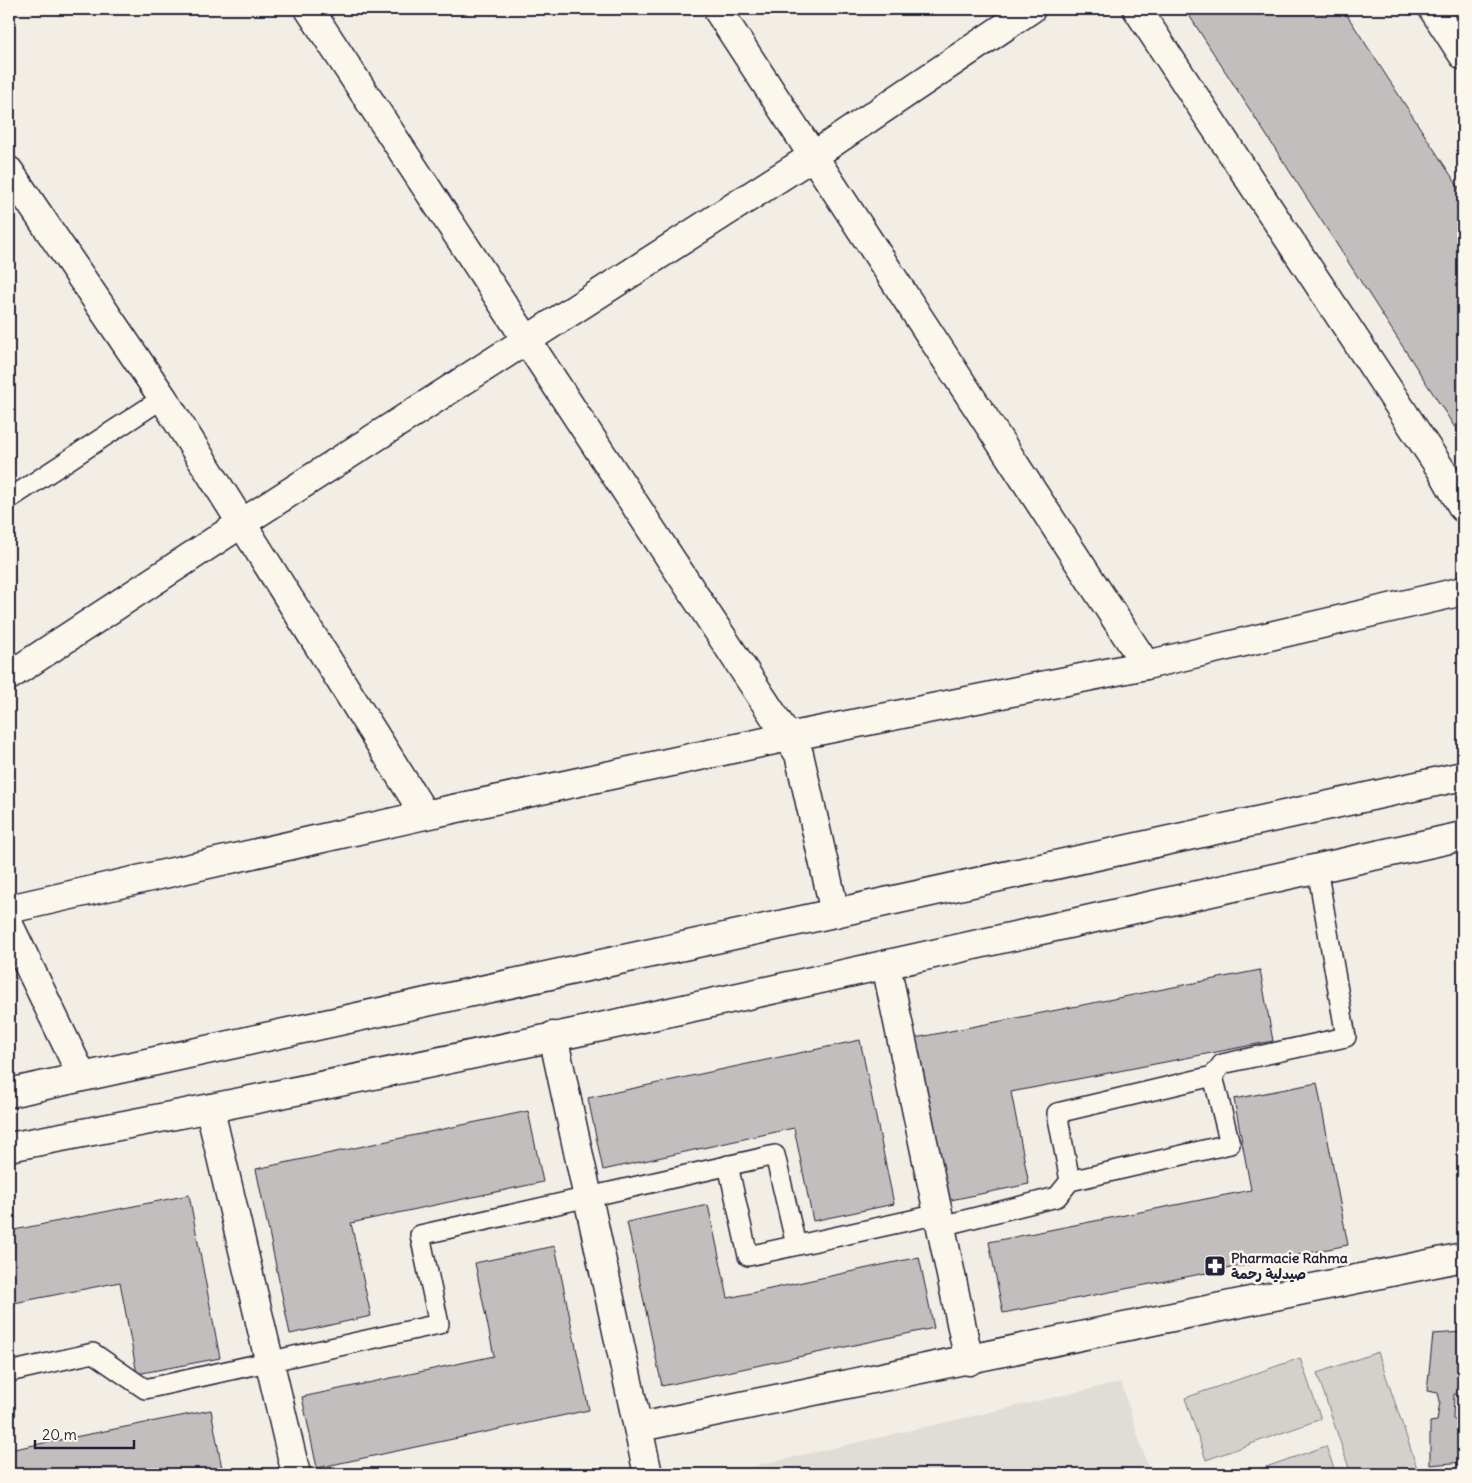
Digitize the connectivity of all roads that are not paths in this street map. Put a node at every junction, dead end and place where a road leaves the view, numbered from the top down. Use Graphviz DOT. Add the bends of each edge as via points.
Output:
graph roads {
  1 [pos="310,9"];
  2 [pos="717,9"];
  3 [pos="1031,9"];
  4 [pos="1137,9"];
  5 [pos="1433,9"];
  6 [pos="1463,55"];
  7 [pos="813,156"];
  8 [pos="9,171"];
  9 [pos="527,340"];
  10 [pos="163,398"];
  11 [pos="9,499"];
  12 [pos="1463,508"];
  13 [pos="242,523"];
  14 [pos="1463,591"];
  15 [pos="1146,666"];
  16 [pos="9,676"];
  17 [pos="788,737"];
  18 [pos="1463,776"];
  19 [pos="425,816"];
  20 [pos="1463,836"];
  21 [pos="1317,868"];
  22 [pos="9,909"];
  23 [pos="835,912"];
  24 [pos="9,925"];
  25 [pos="886,965"];
  26 [pos="553,1036"];
  27 [pos="82,1076"];
  28 [pos="1213,1076"];
  29 [pos="9,1092"];
  30 [pos="210,1110"];
  31 [pos="9,1148"];
  32 [pos="728,1165"];
  33 [pos="1070,1181"];
  34 [pos="588,1196"];
  35 [pos="940,1220"];
  36 [pos="796,1245"];
  37 [pos="1463,1257"];
  38 [pos="270,1361"];
  39 [pos="969,1361"];
  40 [pos="9,1372"];
  41 [pos="640,1427"];
  42 [pos="296,1474"];
  43 [pos="648,1474"];
  1 -- 9 [label="street"];
  2 -- 7 [label="street"];
  3 -- 7 [label="street"];
  4 -- 12 [label="street" via="1438,465"];
  5 -- 6 [label="street"];
  7 -- 9 [label="street"];
  7 -- 15 [label="street"];
  8 -- 10 [label="street"];
  9 -- 13 [label="street"];
  9 -- 17 [label="street"];
  10 -- 11 [label="lane"];
  10 -- 13 [label="street"];
  13 -- 16 [label="street"];
  13 -- 19 [label="street"];
  14 -- 15 [label="street"];
  15 -- 17 [label="street"];
  17 -- 19 [label="street"];
  17 -- 23 [label="street" via="799,754"];
  18 -- 23 [label="street"];
  19 -- 22 [label="street"];
  20 -- 21 [label="street"];
  21 -- 25 [label="street"];
  21 -- 28 [label="lane" via="1346,1037 1222,1064"];
  23 -- 27 [label="street"];
  24 -- 27 [label="street"];
  25 -- 26 [label="street"];
  25 -- 35 [label="street"];
  26 -- 30 [label="street"];
  26 -- 34 [label="street"];
  27 -- 29 [label="street"];
  28 -- 33 [label="lane" via="1057,1113"];
  28 -- 33 [label="lane" via="1230,1144"];
  30 -- 31 [label="street"];
  30 -- 38 [label="street"];
  32 -- 34 [label="lane"];
  32 -- 36 [label="lane" via="775,1155"];
  32 -- 36 [label="lane" via="748,1256"];
  33 -- 35 [label="lane" via="1056,1197"];
  34 -- 38 [label="lane" via="420,1235 439,1324"];
  34 -- 41 [label="street"];
  35 -- 36 [label="lane"];
  35 -- 39 [label="street"];
  37 -- 39 [label="street"];
  38 -- 40 [label="lane" via="145,1389 93,1353"];
  38 -- 42 [label="street"];
  39 -- 41 [label="street"];
  41 -- 43 [label="street"];
}
